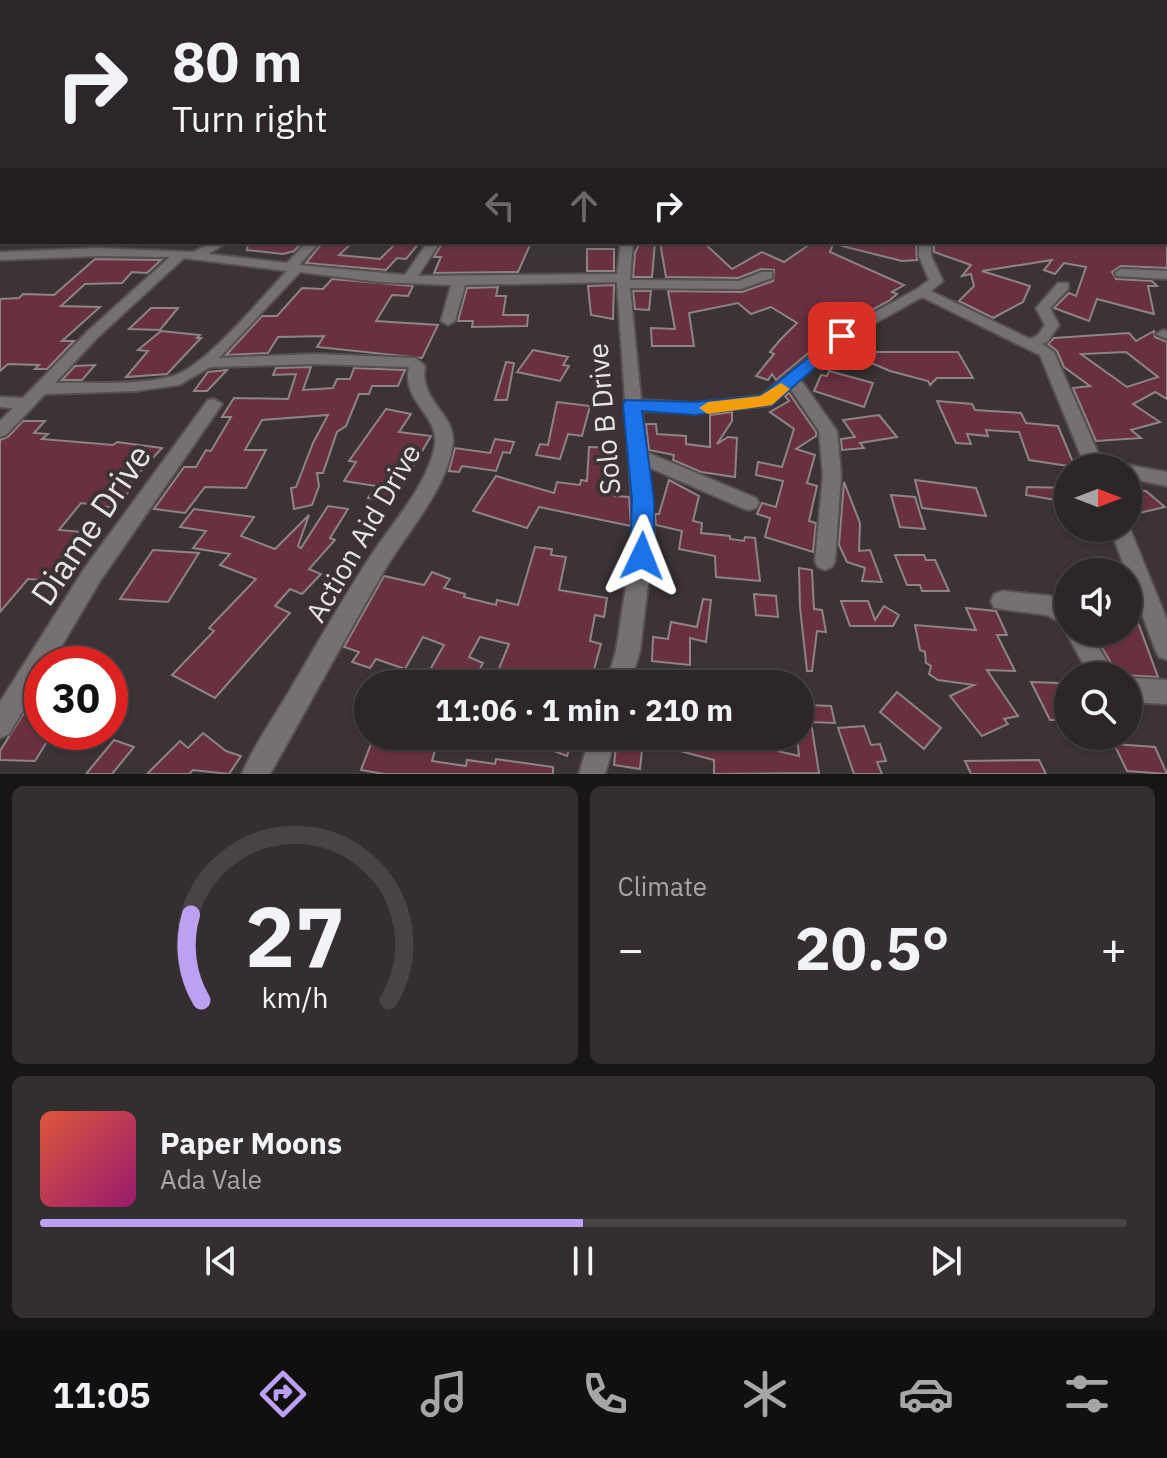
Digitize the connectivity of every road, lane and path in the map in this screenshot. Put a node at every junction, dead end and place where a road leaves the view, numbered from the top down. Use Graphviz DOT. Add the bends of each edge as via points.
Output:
graph roads {
  1 [pos="65,244"];
  2 [pos="217,244"];
  3 [pos="312,244"];
  4 [pos="433,244"];
  5 [pos="627,244"];
  6 [pos="925,244"];
  7 [pos="52,253"];
  8 [pos="188,255"];
  9 [pos="0,256"];
  10 [pos="293,268"];
  11 [pos="1121,273"];
  12 [pos="767,275"];
  13 [pos="1167,275"];
  14 [pos="409,279"];
  15 [pos="459,281"];
  16 [pos="624,281"];
  17 [pos="1063,286"];
  18 [pos="922,292"];
  19 [pos="448,321"];
  20 [pos="1033,343"];
  21 [pos="206,363"];
  22 [pos="793,380"];
  23 [pos="32,396"];
  24 [pos="0,402"];
  25 [pos="214,404"];
  26 [pos="632,405"];
  27 [pos="0,431"];
  28 [pos="1089,454"];
  29 [pos="636,455"];
  30 [pos="1142,474"];
  31 [pos="1167,479"];
  32 [pos="749,503"];
  33 [pos="1125,542"];
  34 [pos="825,561"];
  35 [pos="1002,601"];
  36 [pos="1054,608"];
  37 [pos="1167,649"];
  38 [pos="622,670"];
  39 [pos="1142,691"];
  40 [pos="1167,692"];
  41 [pos="0,725"];
  42 [pos="599,750"];
  43 [pos="255,774"];
  44 [pos="592,774"];
  1 -- 7 [label="street"];
  2 -- 8 [label="street"];
  3 -- 10 [label="street"];
  4 -- 14 [label="street"];
  5 -- 16 [label="street, Solo B Drive"];
  6 -- 18 [label="street" via="936,281"];
  7 -- 8 [label="street"];
  7 -- 9 [label="street"];
  8 -- 10 [label="street"];
  8 -- 23 [label="street" via="158,272"];
  10 -- 14 [label="street"];
  10 -- 21 [label="street"];
  11 -- 13 [label="street"];
  12 -- 16 [label="street" via="741,285"];
  14 -- 15 [label="street"];
  15 -- 16 [label="street"];
  15 -- 19 [label="street"];
  16 -- 26 [label="street, Solo B Drive"];
  17 -- 20 [label="street" via="1043,308 1052,325"];
  18 -- 20 [label="street"];
  18 -- 22 [label="street" via="849,331"];
  20 -- 28 [label="street" via="1046,352"];
  21 -- 23 [label="street" via="168,383"];
  21 -- 43 [label="street, Action Aid Drive" via="411,361 417,366 415,391 445,435 431,478 407,521"];
  22 -- 26 [label="street" via="765,401 736,407"];
  22 -- 34 [label="street" via="828,431 832,475"];
  23 -- 24 [label="street"];
  23 -- 27 [label="street"];
  25 -- 41 [label="street, Diame Drive" via="92,575"];
  26 -- 29 [label="street, Solo B Drive"];
  29 -- 32 [label="street"];
  29 -- 38 [label="street, Solo B Drive" via="644,533"];
  30 -- 31 [label="street"];
  33 -- 37 [label="street"];
  35 -- 36 [label="street"];
  39 -- 40 [label="street"];
  42 -- 44 [label="street"];
}
